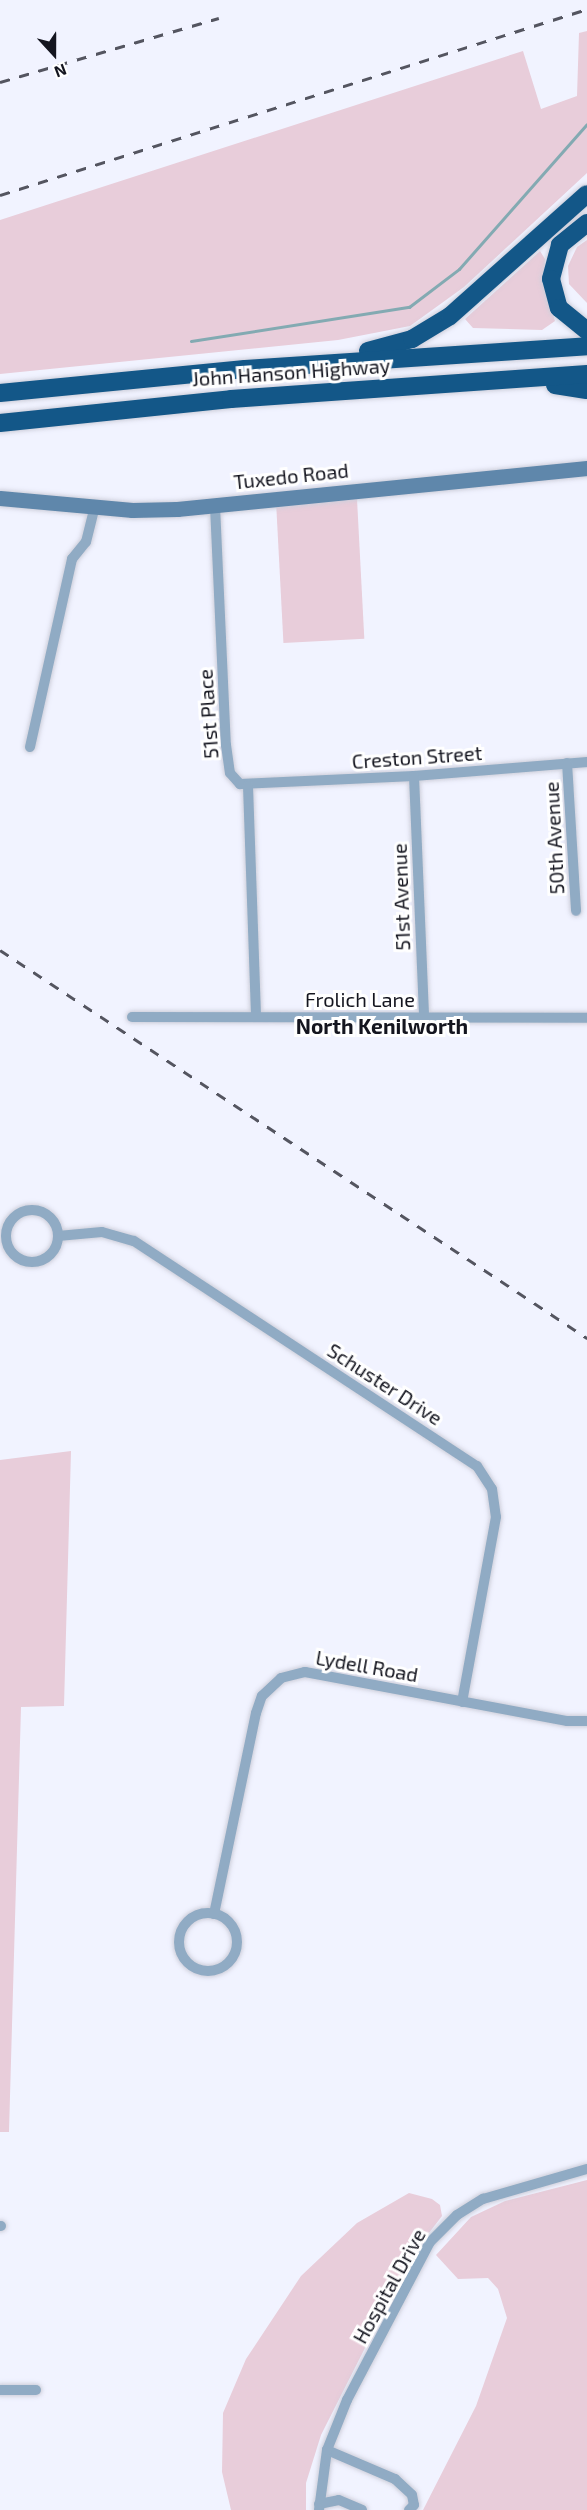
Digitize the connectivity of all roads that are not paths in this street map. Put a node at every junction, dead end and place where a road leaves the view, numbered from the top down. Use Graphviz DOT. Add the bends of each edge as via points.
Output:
graph roads {
  1 [pos="587,194"];
  2 [pos="587,223"];
  3 [pos="587,331"];
  4 [pos="587,346"];
  5 [pos="280,366"];
  6 [pos="587,374"];
  7 [pos="484,381"];
  8 [pos="587,390"];
  9 [pos="0,393"];
  10 [pos="0,423"];
  11 [pos="587,468"];
  12 [pos="0,498"];
  13 [pos="215,506"];
  14 [pos="95,507"];
  15 [pos="30,747"];
  16 [pos="587,762"];
  17 [pos="567,763"];
  18 [pos="414,776"];
  19 [pos="248,786"];
  20 [pos="576,911"];
  21 [pos="132,1017"];
  22 [pos="256,1017"];
  23 [pos="424,1017"];
  24 [pos="587,1018"];
  25 [pos="58,1236"];
  26 [pos="462,1702"];
  27 [pos="587,1720"];
  28 [pos="214,1914"];
  29 [pos="587,2169"];
  30 [pos="0,2390"];
  31 [pos="36,2390"];
  32 [pos="327,2450"];
  33 [pos="319,2507"];
  34 [pos="362,2510"];
  35 [pos="409,2510"];
  1 -- 5 [label="highway" via="459,310 419,336 379,349"];
  2 -- 3 [label="highway" via="560,245 551,279 559,308"];
  4 -- 5 [label="highway, John Hanson Highway"];
  5 -- 9 [label="highway, John Hanson Highway"];
  6 -- 7 [label="highway, John Hanson Highway"];
  7 -- 8 [label="highway"];
  7 -- 10 [label="highway, John Hanson Highway" via="195,402"];
  11 -- 13 [label="main road, Tuxedo Road"];
  12 -- 14 [label="main road, Tuxedo Road"];
  13 -- 14 [label="main road, Tuxedo Road" via="154,510"];
  13 -- 19 [label="street, 51st Place" via="228,761 234,780"];
  14 -- 15 [label="street" via="86,542 72,559"];
  16 -- 17 [label="street, Creston Street"];
  17 -- 18 [label="street, Creston Street"];
  17 -- 20 [label="street, 50th Avenue"];
  18 -- 19 [label="street, Creston Street"];
  18 -- 23 [label="street, 51st Avenue"];
  19 -- 22 [label="street"];
  21 -- 22 [label="street, Frolich Lane"];
  22 -- 23 [label="street, Frolich Lane"];
  23 -- 24 [label="street, Frolich Lane"];
  25 -- 25 [label="street" via="53,1221 36,1211 16,1216 6,1233 10,1249 28,1262 50,1255"];
  25 -- 26 [label="street, Schuster Drive" via="102,1232 134,1241 477,1466 492,1489 496,1517"];
  26 -- 27 [label="street, Lydell Road" via="567,1721"];
  26 -- 28 [label="street, Lydell Road" via="305,1672 271,1685 256,1713"];
  28 -- 28 [label="street" via="189,1920 180,1934 180,1952 198,1970 223,1967 234,1954 234,1929"];
  29 -- 32 [label="street, Hospital Drive" via="483,2199 441,2229 412,2274 347,2400"];
  30 -- 31 [label="street"];
  32 -- 33 [label="street, Hospital Drive"];
  32 -- 35 [label="street" via="395,2479 412,2495 414,2505"];
  33 -- 34 [label="street" via="339,2500"];
}
